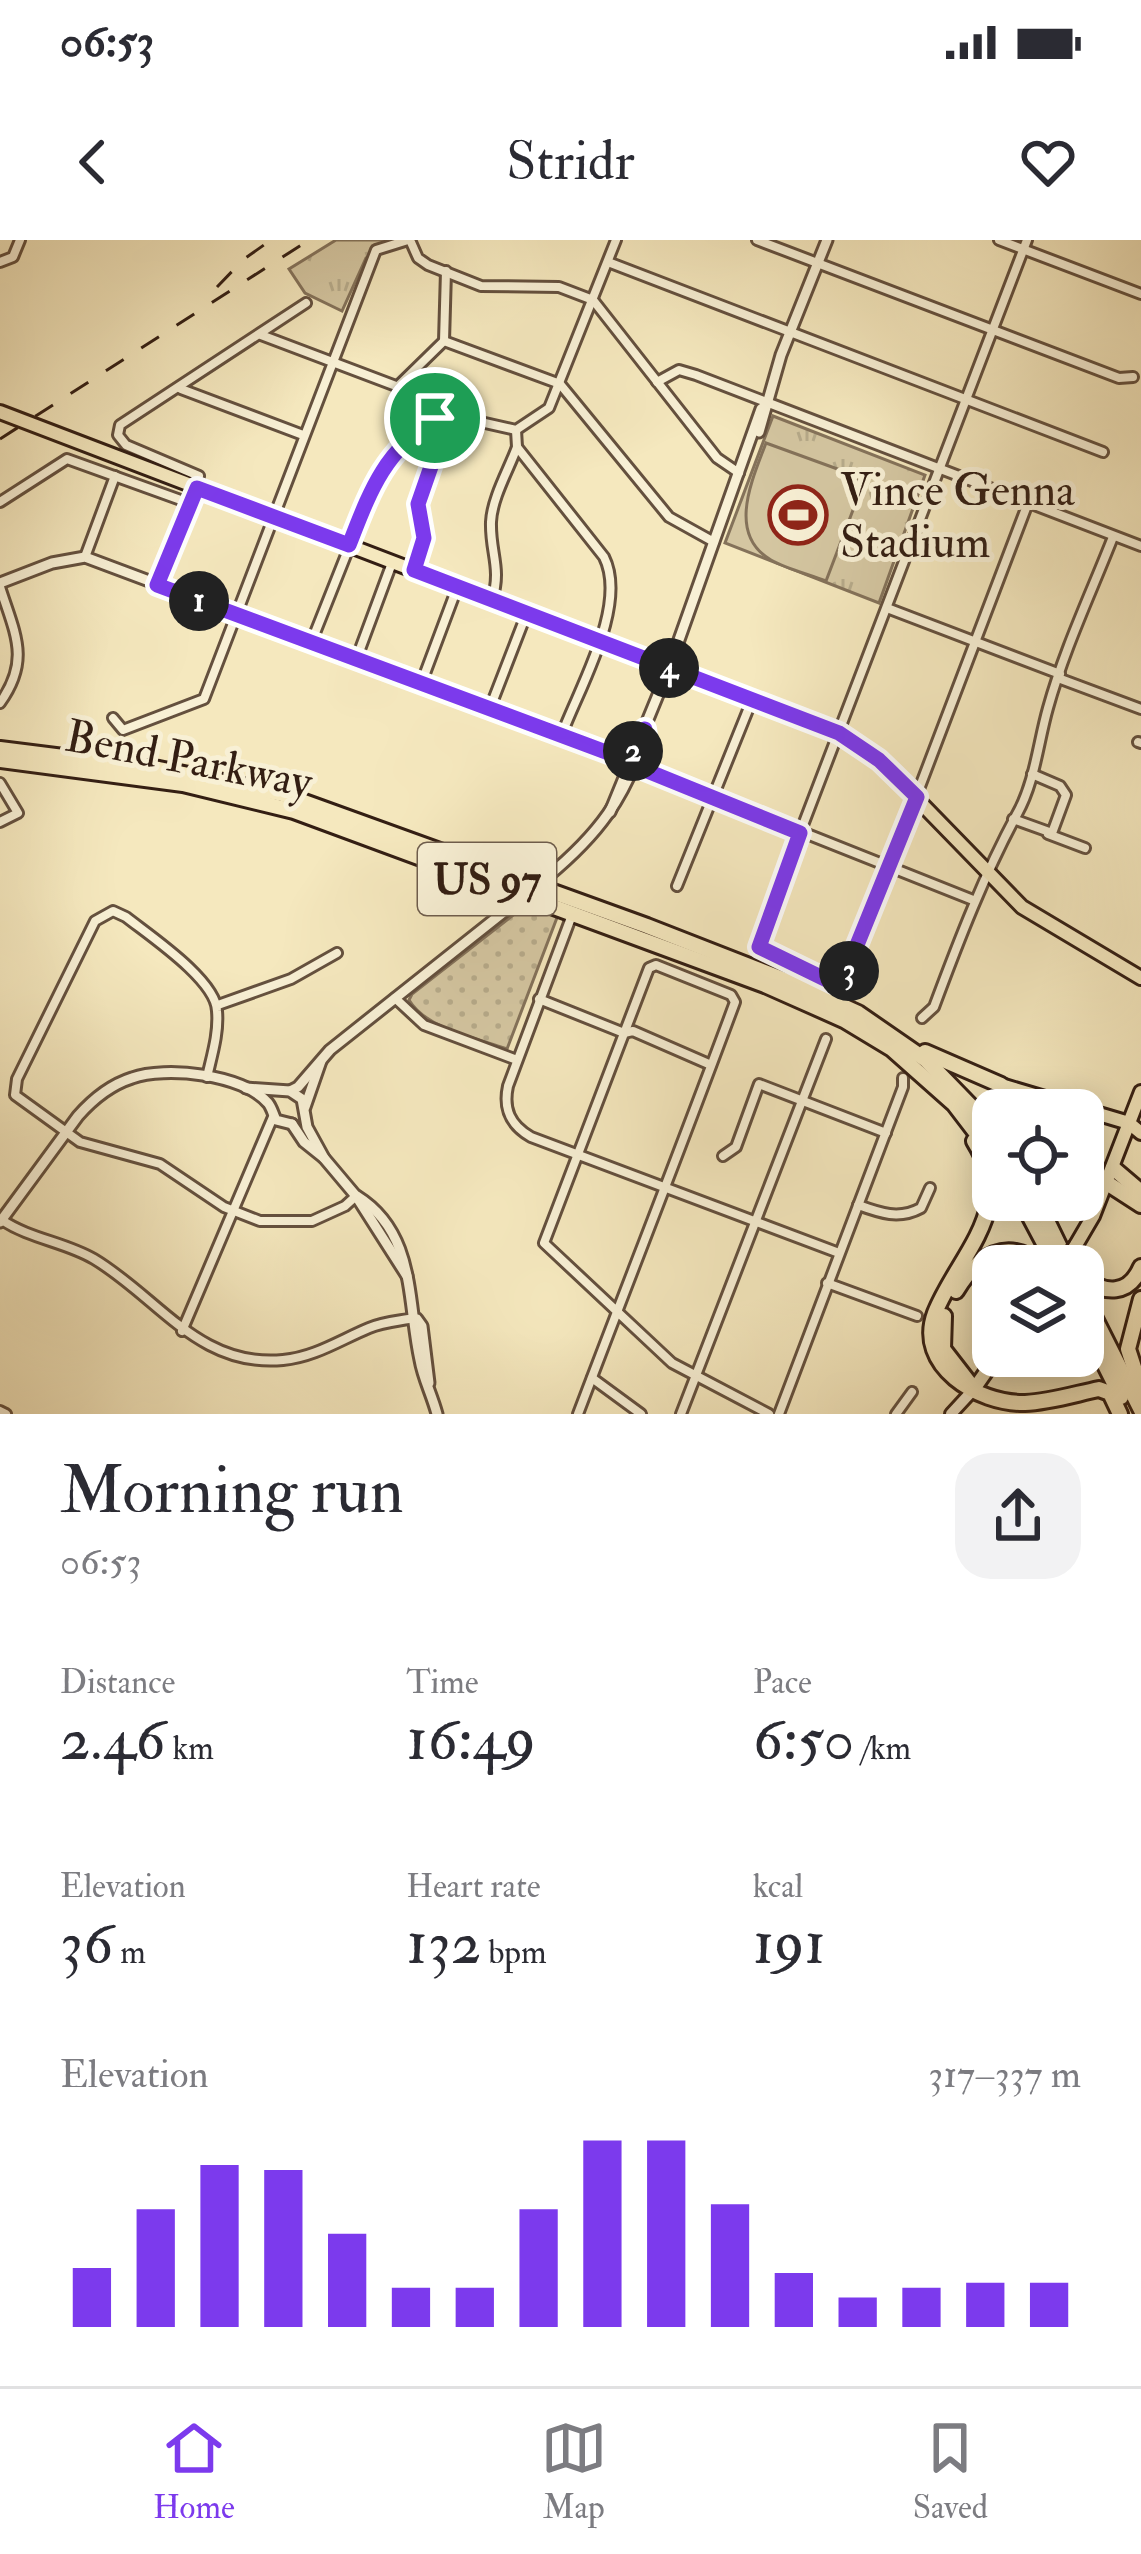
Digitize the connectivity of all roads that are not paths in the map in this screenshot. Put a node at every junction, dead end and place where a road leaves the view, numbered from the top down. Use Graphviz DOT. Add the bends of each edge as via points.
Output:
graph roads {
  1 [pos="20,240"];
  2 [pos="409,240"];
  3 [pos="616,240"];
  4 [pos="757,240"];
  5 [pos="827,240"];
  6 [pos="999,240"];
  7 [pos="1025,245"];
  8 [pos="1,262"];
  9 [pos="608,262"];
  10 [pos="818,264"];
  11 [pos="446,272"];
  12 [pos="1141,294"];
  13 [pos="593,300"];
  14 [pos="306,302"];
  15 [pos="992,330"];
  16 [pos="790,333"];
  17 [pos="260,334"];
  18 [pos="444,341"];
  19 [pos="331,362"];
  20 [pos="1132,377"];
  21 [pos="657,382"];
  22 [pos="560,384"];
  23 [pos="398,386"];
  24 [pos="179,389"];
  25 [pos="965,400"];
  26 [pos="767,404"];
  27 [pos="0,412"];
  28 [pos="440,416"];
  29 [pos="516,430"];
  30 [pos="303,435"];
  31 [pos="517,447"];
  32 [pos="1103,452"];
  33 [pos="940,470"];
  34 [pos="741,473"];
  35 [pos="115,476"];
  36 [pos="197,488"];
  37 [pos="0,502"];
  38 [pos="189,503"];
  39 [pos="1028,503"];
  40 [pos="273,516"];
  41 [pos="1113,537"];
  42 [pos="714,542"];
  43 [pos="349,545"];
  44 [pos="1141,546"];
  45 [pos="85,557"];
  46 [pos="393,562"];
  47 [pos="414,570"];
  48 [pos="0,585"];
  49 [pos="157,585"];
  50 [pos="458,587"];
  51 [pos="492,600"];
  52 [pos="886,608"];
  53 [pos="527,614"];
  54 [pos="235,615"];
  55 [pos="598,640"];
  56 [pos="311,643"];
  57 [pos="976,643"];
  58 [pos="356,660"];
  59 [pos="669,668"];
  60 [pos="1059,676"];
  61 [pos="421,684"];
  62 [pos="752,700"];
  63 [pos="0,703"];
  64 [pos="490,708"];
  65 [pos="1141,709"];
  66 [pos="113,718"];
  67 [pos="839,733"];
  68 [pos="562,734"];
  69 [pos="2,757"];
  70 [pos="633,763"];
  71 [pos="1032,774"];
  72 [pos="0,783"];
  73 [pos="917,797"];
  74 [pos="714,798"];
  75 [pos="1013,819"];
  76 [pos="0,822"];
  77 [pos="800,833"];
  78 [pos="1048,834"];
  79 [pos="998,846"];
  80 [pos="1085,848"];
  81 [pos="974,861"];
  82 [pos="890,868"];
  83 [pos="988,876"];
  84 [pos="677,886"];
  85 [pos="974,901"];
  86 [pos="573,911"];
  87 [pos="338,953"];
  88 [pos="1141,978"];
  89 [pos="395,998"];
  90 [pos="539,999"];
  91 [pos="218,1006"];
  92 [pos="922,1018"];
  93 [pos="889,1032"];
  94 [pos="624,1033"];
  95 [pos="826,1039"];
  96 [pos="517,1060"];
  97 [pos="321,1061"];
  98 [pos="712,1065"];
  99 [pos="207,1077"];
  100 [pos="903,1078"];
  101 [pos="1001,1085"];
  102 [pos="938,1087"];
  103 [pos="245,1088"];
  104 [pos="287,1091"];
  105 [pos="1141,1092"];
  106 [pos="801,1100"];
  107 [pos="972,1106"];
  108 [pos="304,1111"];
  109 [pos="273,1112"];
  110 [pos="1134,1119"];
  111 [pos="288,1124"];
  112 [pos="972,1128"];
  113 [pos="65,1132"];
  114 [pos="886,1133"];
  115 [pos="1141,1133"];
  116 [pos="261,1150"];
  117 [pos="577,1154"];
  118 [pos="722,1156"];
  119 [pos="324,1158"];
  120 [pos="1110,1176"];
  121 [pos="930,1188"];
  122 [pos="664,1189"];
  123 [pos="1141,1192"];
  124 [pos="356,1196"];
  125 [pos="858,1205"];
  126 [pos="1141,1205"];
  127 [pos="233,1211"];
  128 [pos="1,1221"];
  129 [pos="754,1222"];
  130 [pos="1076,1245"];
  131 [pos="839,1253"];
  132 [pos="972,1267"];
  133 [pos="1141,1267"];
  134 [pos="827,1283"];
  135 [pos="1104,1288"];
  136 [pos="1141,1299"];
  137 [pos="617,1311"];
  138 [pos="916,1316"];
  139 [pos="416,1317"];
  140 [pos="182,1330"];
  141 [pos="1104,1336"];
  142 [pos="1104,1368"];
  143 [pos="696,1373"];
  144 [pos="982,1377"];
  145 [pos="1102,1377"];
  146 [pos="592,1378"];
  147 [pos="974,1389"];
  148 [pos="1141,1389"];
  149 [pos="912,1392"];
  150 [pos="1110,1393"];
  151 [pos="1141,1410"];
  152 [pos="437,1414"];
  153 [pos="578,1414"];
  154 [pos="640,1414"];
  155 [pos="681,1414"];
  156 [pos="769,1414"];
  157 [pos="779,1414"];
  158 [pos="896,1414"];
  159 [pos="955,1414"];
  160 [pos="1125,1414"];
  1 -- 8 [label="street"];
  2 -- 11 [label="street" via="418,258"];
  2 -- 19 [label="street" via="376,250"];
  3 -- 9 [label="street"];
  4 -- 10 [label="street"];
  5 -- 10 [label="street"];
  6 -- 7 [label="street"];
  7 -- 12 [label="street"];
  7 -- 15 [label="street"];
  9 -- 13 [label="street"];
  9 -- 16 [label="street"];
  10 -- 15 [label="street"];
  10 -- 16 [label="street"];
  11 -- 13 [label="street" via="481,286 559,287"];
  11 -- 18 [label="street"];
  13 -- 21 [label="street"];
  13 -- 22 [label="street"];
  14 -- 17 [label="street"];
  15 -- 20 [label="street"];
  15 -- 25 [label="street"];
  16 -- 25 [label="street"];
  16 -- 26 [label="street"];
  17 -- 19 [label="street"];
  17 -- 24 [label="street"];
  18 -- 22 [label="street"];
  18 -- 23 [label="street"];
  19 -- 23 [label="street"];
  19 -- 30 [label="street"];
  21 -- 26 [label="street" via="679,370"];
  21 -- 34 [label="street" via="717,458"];
  22 -- 29 [label="street" via="549,408"];
  22 -- 42 [label="street" via="669,517"];
  23 -- 28 [label="street" via="433,400"];
  24 -- 30 [label="street"];
  24 -- 36 [label="street" via="118,429 120,441 199,476"];
  25 -- 32 [label="street"];
  25 -- 33 [label="street"];
  26 -- 33 [label="street"];
  26 -- 34 [label="street"];
  27 -- 36 [label="main road"];
  28 -- 29 [label="street"];
  28 -- 43 [label="street" via="382,467"];
  28 -- 47 [label="street" via="443,432 418,504 424,538"];
  29 -- 31 [label="street"];
  30 -- 40 [label="street"];
  31 -- 51 [label="street" via="493,512 499,572"];
  31 -- 55 [label="street" via="608,563 613,594"];
  33 -- 39 [label="street"];
  33 -- 52 [label="street"];
  34 -- 42 [label="street"];
  35 -- 37 [label="street" via="67,459"];
  35 -- 38 [label="street"];
  35 -- 45 [label="street"];
  36 -- 38 [label="street"];
  36 -- 40 [label="main road"];
  38 -- 49 [label="street"];
  39 -- 41 [label="street"];
  39 -- 57 [label="street"];
  40 -- 43 [label="main road"];
  40 -- 54 [label="street"];
  41 -- 44 [label="street"];
  41 -- 60 [label="street"];
  42 -- 59 [label="street"];
  43 -- 46 [label="main road"];
  43 -- 56 [label="street"];
  45 -- 48 [label="street"];
  45 -- 49 [label="street"];
  46 -- 47 [label="main road"];
  46 -- 58 [label="street"];
  47 -- 50 [label="main road"];
  48 -- 63 [label="street" via="20,654"];
  49 -- 54 [label="street"];
  50 -- 51 [label="main road"];
  50 -- 61 [label="street"];
  51 -- 53 [label="main road"];
  52 -- 57 [label="street"];
  52 -- 67 [label="street"];
  53 -- 55 [label="main road"];
  53 -- 64 [label="street"];
  54 -- 56 [label="street"];
  54 -- 66 [label="street" via="204,699 123,730"];
  55 -- 59 [label="main road"];
  55 -- 68 [label="street"];
  56 -- 58 [label="street"];
  57 -- 60 [label="street"];
  57 -- 73 [label="street"];
  58 -- 61 [label="street"];
  59 -- 62 [label="main road"];
  59 -- 70 [label="street"];
  60 -- 65 [label="street"];
  60 -- 71 [label="street"];
  61 -- 64 [label="street"];
  62 -- 67 [label="main road"];
  62 -- 74 [label="street"];
  64 -- 68 [label="street"];
  67 -- 73 [label="main road"];
  67 -- 77 [label="street"];
  68 -- 70 [label="street"];
  69 -- 86 [label="highway, Bend Parkway / US 97" via="250,798"];
  69 -- 93 [label="highway, Bend Parkway / US 97" via="205,776 315,804 785,980"];
  70 -- 74 [label="street"];
  70 -- 89 [label="street, bridge" via="614,808 577,851"];
  71 -- 75 [label="street"];
  71 -- 78 [label="street" via="1066,795"];
  72 -- 76 [label="street" via="18,813"];
  73 -- 81 [label="main road"];
  73 -- 82 [label="street"];
  74 -- 77 [label="street"];
  74 -- 84 [label="street"];
  75 -- 78 [label="street"];
  75 -- 79 [label="street"];
  77 -- 82 [label="street"];
  77 -- 82 [label="street" via="759,947 833,983 842,982"];
  78 -- 80 [label="street"];
  79 -- 81 [label="street"];
  79 -- 83 [label="street"];
  81 -- 83 [label="main road"];
  82 -- 85 [label="street"];
  83 -- 85 [label="street"];
  83 -- 88 [label="main road" via="1044,924"];
  85 -- 92 [label="street" via="934,1007"];
  86 -- 90 [label="street"];
  86 -- 102 [label="highway, Bend Parkway / US 97" via="844,1020"];
  87 -- 91 [label="street"];
  89 -- 96 [label="street" via="424,1025"];
  89 -- 97 [label="street"];
  90 -- 94 [label="street"];
  90 -- 96 [label="street"];
  91 -- 99 [label="street"];
  91 -- 113 [label="street" via="194,973 126,917 113,911 95,921 16,1079 15,1095"];
  93 -- 101 [label="highway"];
  93 -- 107 [label="highway, Bend Parkway / US 97"];
  94 -- 98 [label="street"];
  94 -- 98 [label="street" via="656,965 735,1002"];
  94 -- 117 [label="street"];
  95 -- 106 [label="street"];
  96 -- 117 [label="street" via="509,1118 526,1135"];
  97 -- 104 [label="street"];
  97 -- 108 [label="street"];
  98 -- 122 [label="street"];
  99 -- 103 [label="street"];
  99 -- 113 [label="street" via="164,1072 128,1079 92,1100"];
  100 -- 114 [label="street"];
  101 -- 110 [label="main road"];
  102 -- 112 [label="highway, Bend Parkway / US 97"];
  102 -- 147 [label="highway" via="990,1180 986,1216 931,1332 939,1362"];
  103 -- 104 [label="street"];
  103 -- 109 [label="street"];
  104 -- 108 [label="street" via="302,1099"];
  104 -- 109 [label="street" via="274,1098"];
  105 -- 110 [label="main road"];
  106 -- 114 [label="street"];
  106 -- 118 [label="street" via="760,1084 736,1147"];
  106 -- 129 [label="street"];
  108 -- 111 [label="street"];
  108 -- 119 [label="street"];
  109 -- 111 [label="street"];
  109 -- 116 [label="street"];
  110 -- 115 [label="main road"];
  110 -- 120 [label="main road"];
  111 -- 116 [label="street"];
  111 -- 119 [label="street"];
  113 -- 127 [label="street" via="93,1148 160,1164"];
  113 -- 128 [label="street"];
  114 -- 125 [label="street"];
  116 -- 127 [label="street"];
  117 -- 122 [label="street"];
  117 -- 137 [label="street" via="544,1243"];
  119 -- 124 [label="street"];
  120 -- 123 [label="highway"];
  120 -- 126 [label="highway"];
  120 -- 130 [label="main road, bridge"];
  121 -- 125 [label="street" via="921,1208 908,1214"];
  122 -- 129 [label="street"];
  122 -- 137 [label="street"];
  124 -- 127 [label="street" via="312,1221 276,1223"];
  124 -- 139 [label="street" via="406,1261"];
  125 -- 131 [label="street"];
  127 -- 140 [label="street"];
  128 -- 140 [label="street" via="99,1262"];
  129 -- 131 [label="street"];
  129 -- 143 [label="street"];
  131 -- 134 [label="street"];
  132 -- 147 [label="highway" via="941,1328 943,1348"];
  133 -- 135 [label="highway" via="1130,1285"];
  134 -- 138 [label="street"];
  134 -- 157 [label="street"];
  136 -- 148 [label="highway" via="1128,1349"];
  137 -- 143 [label="street" via="672,1363"];
  137 -- 146 [label="street"];
  139 -- 140 [label="street" via="275,1361 217,1350"];
  139 -- 152 [label="street"];
  141 -- 151 [label="highway"];
  142 -- 160 [label="highway"];
  143 -- 155 [label="street"];
  143 -- 156 [label="street"];
  144 -- 147 [label="main road"];
  145 -- 150 [label="highway"];
  146 -- 153 [label="street"];
  146 -- 154 [label="street"];
  147 -- 150 [label="highway" via="1015,1403"];
  147 -- 159 [label="main road"];
  149 -- 158 [label="street"];
  150 -- 160 [label="highway"];
}
